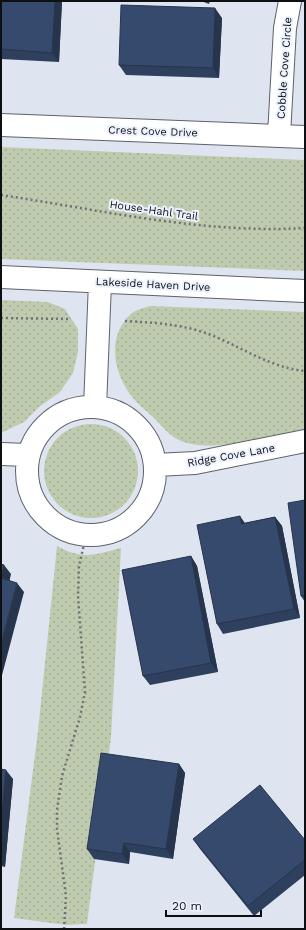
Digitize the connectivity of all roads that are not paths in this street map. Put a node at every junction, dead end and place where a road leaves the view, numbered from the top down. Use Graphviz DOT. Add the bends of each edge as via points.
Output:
graph roads {
  1 [pos="290,1"];
  2 [pos="1,125"];
  3 [pos="279,136"];
  4 [pos="305,136"];
  5 [pos="1,277"];
  6 [pos="100,282"];
  7 [pos="305,291"];
  8 [pos="95,407"];
  9 [pos="305,440"];
  10 [pos="1,454"];
  11 [pos="28,456"];
  12 [pos="156,465"];
  1 -- 3 [label="street, Cobble Cove Circle" via="285,28"];
  2 -- 3 [label="street, Crest Cove Drive"];
  3 -- 4 [label="street, Crest Cove Drive"];
  5 -- 6 [label="street, Lakeside Haven Drive"];
  6 -- 7 [label="street, Lakeside Haven Drive"];
  6 -- 8 [label="street"];
  8 -- 11 [label="street" via="76,408 53,418 35,439"];
  8 -- 12 [label="street" via="120,413 138,426 150,444"];
  9 -- 12 [label="street, Ridge Cove Lane" via="196,463"];
  10 -- 11 [label="street"];
  11 -- 12 [label="street" via="27,482 30,493 48,519 75,534 86,536 102,535 124,527 144,508 154,487"];
}
